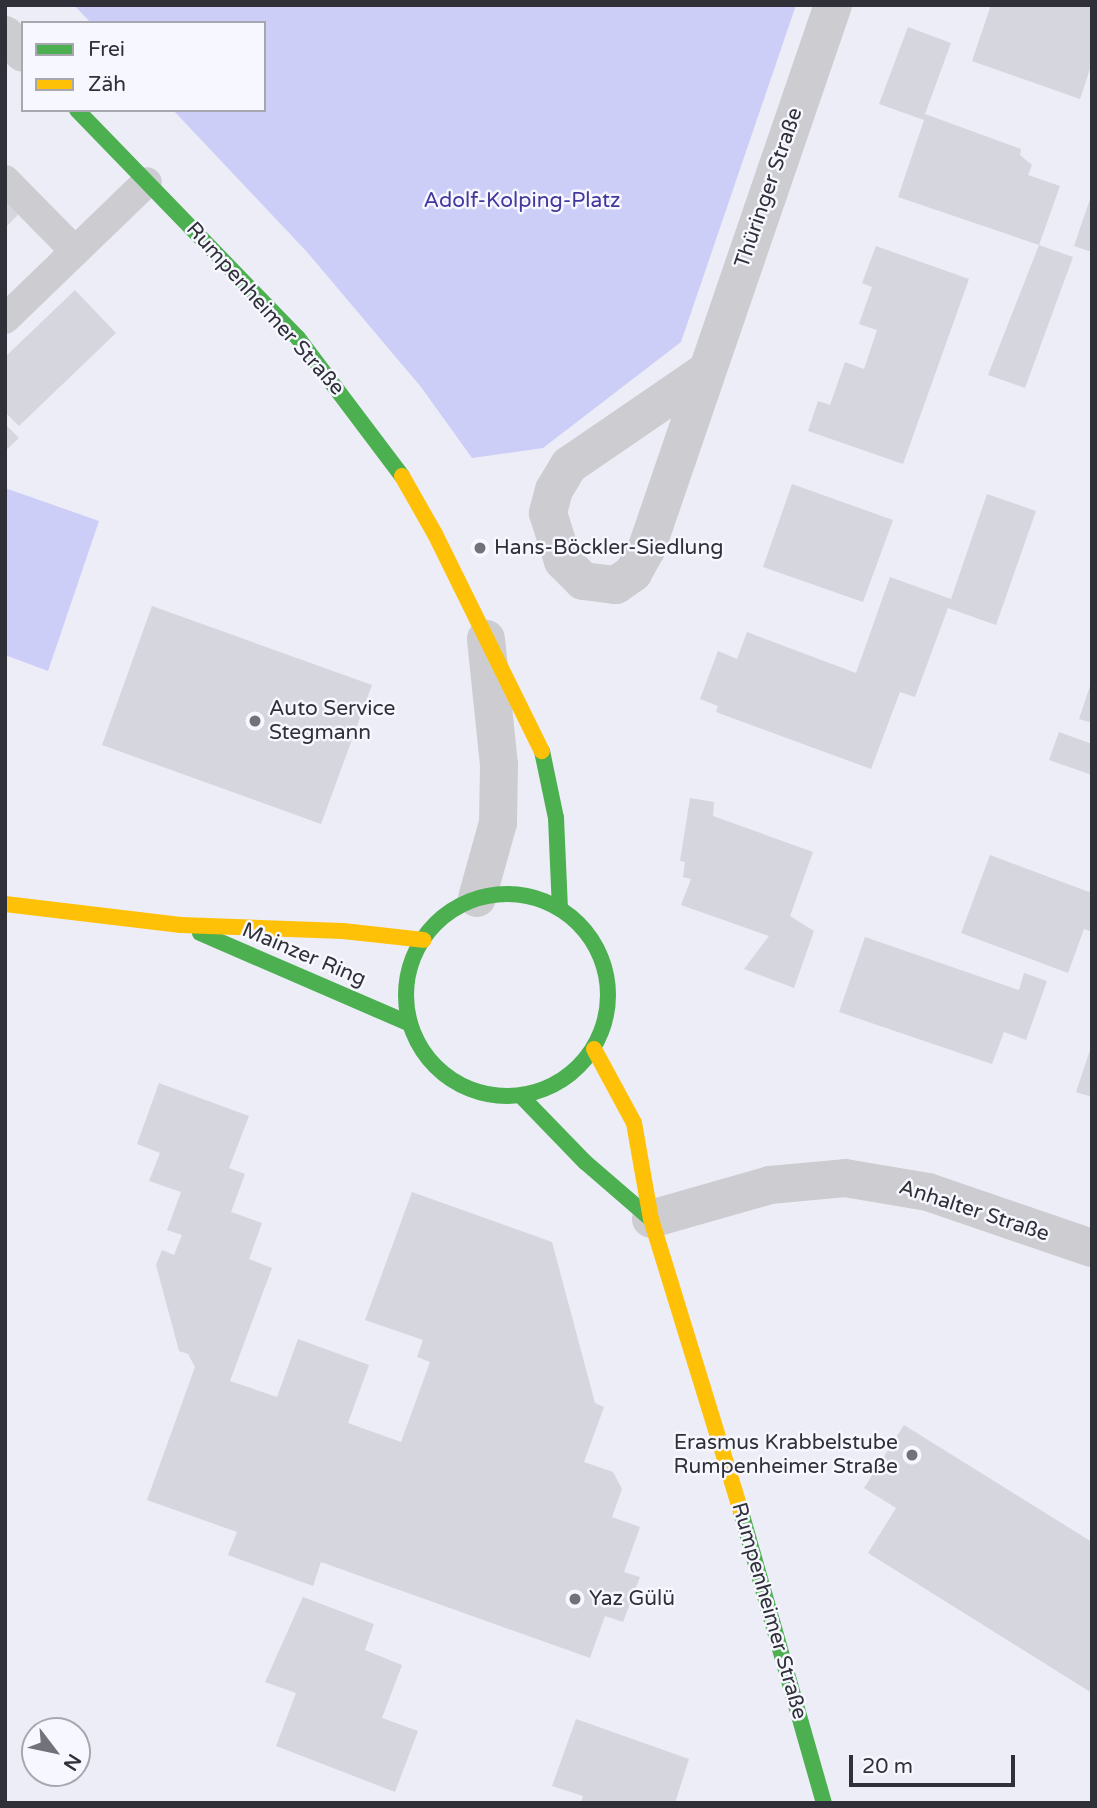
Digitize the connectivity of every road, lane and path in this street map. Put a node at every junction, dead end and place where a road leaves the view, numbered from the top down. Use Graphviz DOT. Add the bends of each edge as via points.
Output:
graph roads {
  1 [pos="833,5"];
  2 [pos="5,35"];
  3 [pos="21,52"];
  4 [pos="79,112"];
  5 [pos="5,180"];
  6 [pos="147,182"];
  7 [pos="75,251"];
  8 [pos="10,305"];
  9 [pos="705,372"];
  10 [pos="486,639"];
  11 [pos="477,898"];
  12 [pos="5,904"];
  13 [pos="560,909"];
  14 [pos="181,925"];
  15 [pos="424,940"];
  16 [pos="410,1024"];
  17 [pos="594,1049"];
  18 [pos="521,1096"];
  19 [pos="651,1219"];
  20 [pos="1092,1248"];
  21 [pos="824,1803"];
  1 -- 9 [label="street, Thüringer Straße"];
  2 -- 3 [label="street"];
  4 -- 6 [label="street, Rumpenheimer Straße"];
  5 -- 7 [label="lane"];
  6 -- 7 [label="lane"];
  6 -- 10 [label="street, Rumpenheimer Straße" via="298,338 359,415 435,534"];
  7 -- 8 [label="lane"];
  9 -- 9 [label="street" via="646,550 633,573 616,585 583,582 563,561 548,513 554,490 569,465"];
  10 -- 11 [label="street, Rumpenheimer Straße" via="499,765 498,823"];
  10 -- 13 [label="street, Rumpenheimer Straße" via="540,744 555,818"];
  11 -- 13 [label="street" via="514,894"];
  11 -- 15 [label="street" via="444,916"];
  12 -- 14 [label="street, Mainzer Ring"];
  13 -- 17 [label="street" via="592,939 606,972 608,1010"];
  14 -- 15 [label="street, Mainzer Ring" via="343,931"];
  14 -- 16 [label="street, Mainzer Ring"];
  15 -- 16 [label="street" via="409,971"];
  16 -- 18 [label="street" via="416,1041 447,1077 490,1096"];
  17 -- 18 [label="street" via="560,1082"];
  17 -- 19 [label="street, Rumpenheimer Straße" via="634,1123"];
  18 -- 19 [label="street" via="585,1162"];
  19 -- 20 [label="street, Anhalter Straße" via="770,1185 845,1178 928,1192"];
  19 -- 21 [label="street, Rumpenheimer Straße" via="763,1583"];
}
